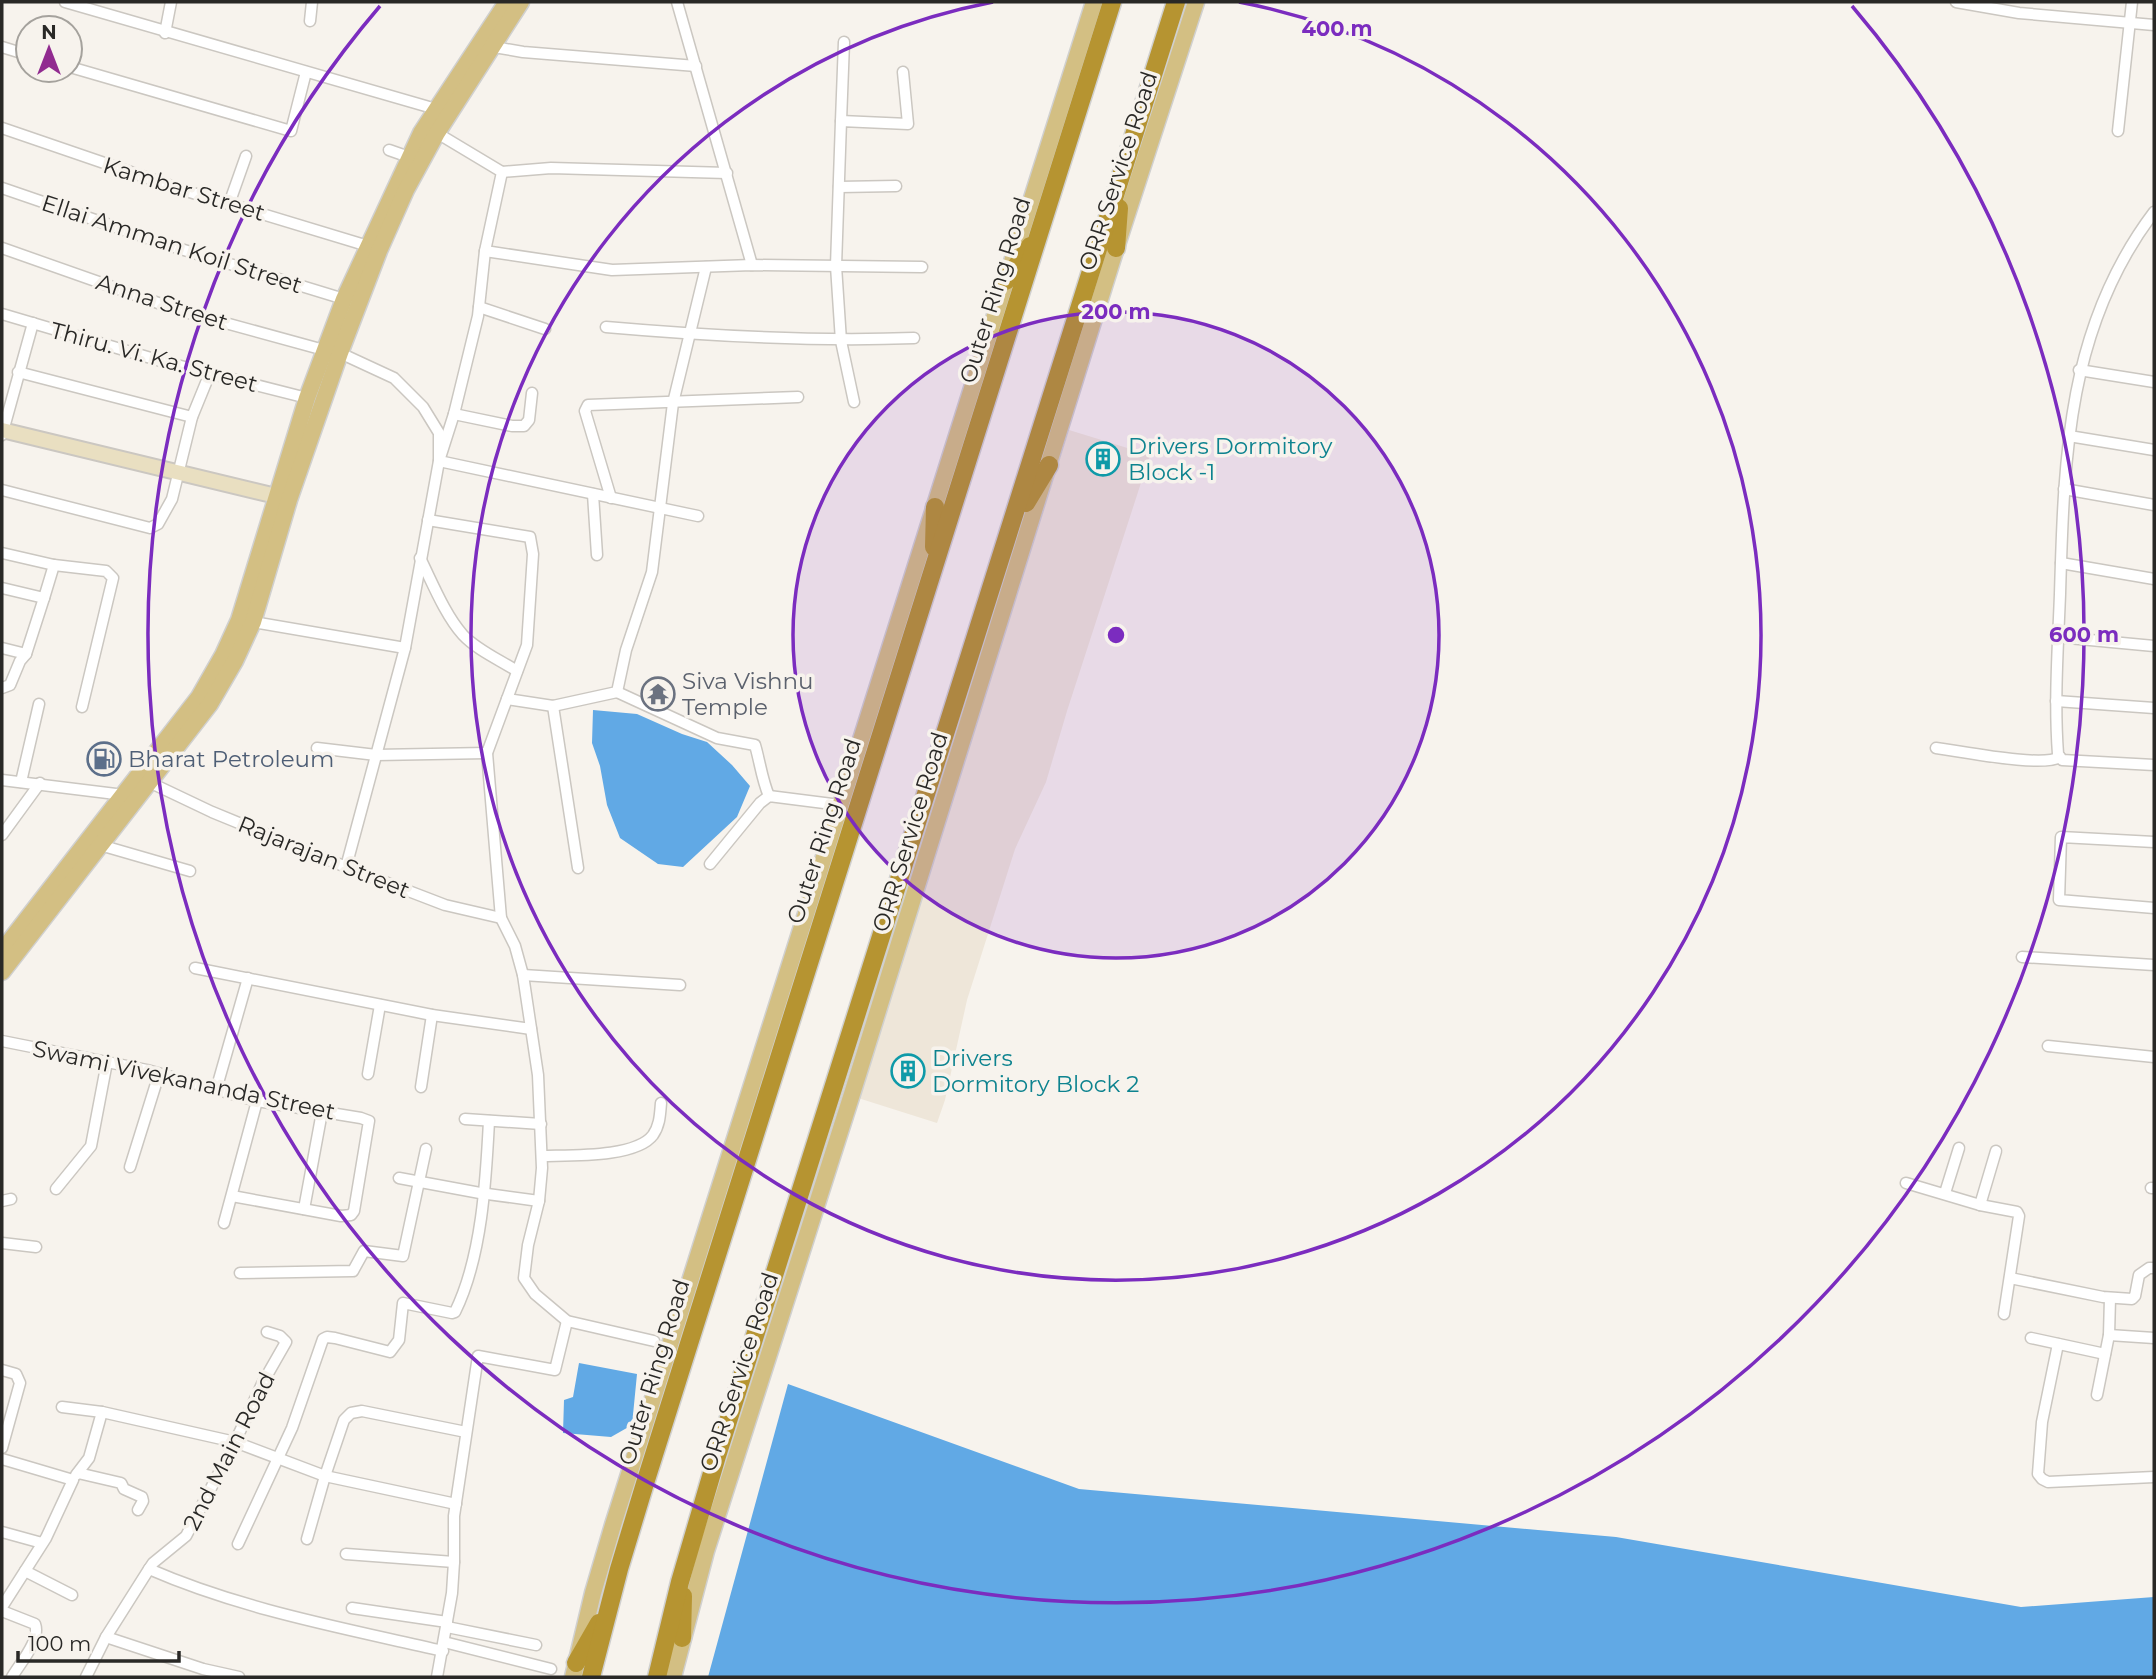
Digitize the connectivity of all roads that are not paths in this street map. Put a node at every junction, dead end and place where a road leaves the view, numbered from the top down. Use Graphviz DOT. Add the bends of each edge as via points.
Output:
graph roads {
  1 [pos="65,2"];
  2 [pos="172,2"];
  3 [pos="312,2"];
  4 [pos="507,2"];
  5 [pos="522,2"];
  6 [pos="677,2"];
  7 [pos="1094,2"];
  8 [pos="1112,2"];
  9 [pos="1176,2"];
  10 [pos="1196,2"];
  11 [pos="1956,2"];
  12 [pos="2132,2"];
  13 [pos="310,21"];
  14 [pos="2128,23"];
  15 [pos="2154,25"];
  16 [pos="165,33"];
  17 [pos="844,42"];
  18 [pos="494,47"];
  19 [pos="696,66"];
  20 [pos="84,71"];
  21 [pos="306,72"];
  22 [pos="904,72"];
  23 [pos="436,110"];
  24 [pos="841,121"];
  25 [pos="2,128"];
  26 [pos="2118,131"];
  27 [pos="437,133"];
  28 [pos="389,150"];
  29 [pos="246,156"];
  30 [pos="409,157"];
  31 [pos="502,172"];
  32 [pos="727,173"];
  33 [pos="1120,180"];
  34 [pos="896,186"];
  35 [pos="839,187"];
  36 [pos="2,188"];
  37 [pos="229,204"];
  38 [pos="2154,212"];
  39 [pos="1040,231"];
  40 [pos="368,246"];
  41 [pos="2,248"];
  42 [pos="1116,248"];
  43 [pos="485,251"];
  44 [pos="752,265"];
  45 [pos="836,266"];
  46 [pos="705,267"];
  47 [pos="922,267"];
  48 [pos="1006,281"];
  49 [pos="344,299"];
  50 [pos="479,307"];
  51 [pos="2,314"];
  52 [pos="33,323"];
  53 [pos="606,327"];
  54 [pos="545,329"];
  55 [pos="689,334"];
  56 [pos="914,338"];
  57 [pos="841,341"];
  58 [pos="332,351"];
  59 [pos="2079,370"];
  60 [pos="18,372"];
  61 [pos="210,373"];
  62 [pos="2154,382"];
  63 [pos="532,393"];
  64 [pos="798,397"];
  65 [pos="307,398"];
  66 [pos="854,402"];
  67 [pos="673,403"];
  68 [pos="454,414"];
  69 [pos="192,417"];
  70 [pos="2,432"];
  71 [pos="2069,436"];
  72 [pos="2154,450"];
  73 [pos="439,461"];
  74 [pos="1049,465"];
  75 [pos="177,471"];
  76 [pos="2064,489"];
  77 [pos="2,490"];
  78 [pos="593,494"];
  79 [pos="276,496"];
  80 [pos="611,498"];
  81 [pos="2154,505"];
  82 [pos="935,507"];
  83 [pos="660,508"];
  84 [pos="698,516"];
  85 [pos="428,520"];
  86 [pos="1012,526"];
  87 [pos="2,553"];
  88 [pos="597,555"];
  89 [pos="420,558"];
  90 [pos="2061,563"];
  91 [pos="54,565"];
  92 [pos="933,568"];
  93 [pos="2154,579"];
  94 [pos="2,588"];
  95 [pos="44,598"];
  96 [pos="253,622"];
  97 [pos="2058,637"];
  98 [pos="2154,646"];
  99 [pos="2,648"];
  100 [pos="405,648"];
  101 [pos="26,654"];
  102 [pos="517,671"];
  103 [pos="2,688"];
  104 [pos="617,692"];
  105 [pos="507,698"];
  106 [pos="2056,701"];
  107 [pos="39,704"];
  108 [pos="82,706"];
  109 [pos="553,706"];
  110 [pos="2154,708"];
  111 [pos="317,748"];
  112 [pos="1936,748"];
  113 [pos="487,753"];
  114 [pos="376,755"];
  115 [pos="2060,757"];
  116 [pos="2154,765"];
  117 [pos="145,779"];
  118 [pos="2,780"];
  119 [pos="21,782"];
  120 [pos="40,783"];
  121 [pos="769,796"];
  122 [pos="129,797"];
  123 [pos="840,805"];
  124 [pos="2,835"];
  125 [pos="2154,842"];
  126 [pos="100,845"];
  127 [pos="710,864"];
  128 [pos="346,867"];
  129 [pos="578,868"];
  130 [pos="190,871"];
  131 [pos="2154,908"];
  132 [pos="501,918"];
  133 [pos="2,951"];
  134 [pos="2022,957"];
  135 [pos="2154,965"];
  136 [pos="195,968"];
  137 [pos="2,972"];
  138 [pos="523,975"];
  139 [pos="248,978"];
  140 [pos="680,985"];
  141 [pos="380,1005"];
  142 [pos="432,1015"];
  143 [pos="531,1029"];
  144 [pos="2,1041"];
  145 [pos="2048,1046"];
  146 [pos="2154,1057"];
  147 [pos="107,1062"];
  148 [pos="159,1074"];
  149 [pos="368,1074"];
  150 [pos="421,1087"];
  151 [pos="216,1090"];
  152 [pos="257,1101"];
  153 [pos="661,1103"];
  154 [pos="322,1112"];
  155 [pos="465,1119"];
  156 [pos="489,1121"];
  157 [pos="541,1124"];
  158 [pos="1959,1148"];
  159 [pos="426,1149"];
  160 [pos="1996,1151"];
  161 [pos="542,1156"];
  162 [pos="130,1167"];
  163 [pos="399,1178"];
  164 [pos="418,1181"];
  165 [pos="1906,1183"];
  166 [pos="56,1189"];
  167 [pos="1945,1193"];
  168 [pos="485,1194"];
  169 [pos="232,1196"];
  170 [pos="538,1201"];
  171 [pos="1980,1205"];
  172 [pos="304,1209"];
  173 [pos="225,1223"];
  174 [pos="2,1244"];
  175 [pos="36,1247"];
  176 [pos="2154,1268"];
  177 [pos="240,1273"];
  178 [pos="2010,1278"];
  179 [pos="2110,1298"];
  180 [pos="2004,1314"];
  181 [pos="566,1321"];
  182 [pos="267,1332"];
  183 [pos="2109,1335"];
  184 [pos="2031,1338"];
  185 [pos="2154,1338"];
  186 [pos="653,1341"];
  187 [pos="2058,1344"];
  188 [pos="2105,1354"];
  189 [pos="2,1370"];
  190 [pos="2097,1395"];
  191 [pos="62,1407"];
  192 [pos="102,1412"];
  193 [pos="466,1432"];
  194 [pos="235,1442"];
  195 [pos="2,1448"];
  196 [pos="278,1457"];
  197 [pos="2,1459"];
  198 [pos="76,1476"];
  199 [pos="325,1476"];
  200 [pos="2154,1477"];
  201 [pos="456,1504"];
  202 [pos="138,1510"];
  203 [pos="2,1532"];
  204 [pos="307,1539"];
  205 [pos="42,1543"];
  206 [pos="238,1544"];
  207 [pos="346,1554"];
  208 [pos="454,1562"];
  209 [pos="149,1569"];
  210 [pos="25,1571"];
  211 [pos="683,1572"];
  212 [pos="72,1595"];
  213 [pos="610,1603"];
  214 [pos="352,1608"];
  215 [pos="2,1609"];
  216 [pos="447,1624"];
  217 [pos="106,1637"];
  218 [pos="682,1638"];
  219 [pos="536,1646"];
  220 [pos="444,1647"];
  221 [pos="551,1669"];
  222 [pos="575,1670"];
  223 [pos="12,1677"];
  224 [pos="86,1677"];
  225 [pos="239,1677"];
  226 [pos="437,1677"];
  227 [pos="591,1677"];
  228 [pos="657,1677"];
  229 [pos="674,1677"];
  1 -- 16 [label="street"];
  2 -- 16 [label="street"];
  3 -- 13 [label="street"];
  4 -- 23 [label="main road"];
  5 -- 18 [label="main road"];
  6 -- 19 [label="street"];
  7 -- 48 [label="main road"];
  8 -- 39 [label="highway, Outer Ring Road"];
  9 -- 33 [label="highway"];
  10 -- 42 [label="main road, ORR Service Road"];
  11 -- 14 [label="street"];
  12 -- 14 [label="street"];
  14 -- 15 [label="street"];
  14 -- 26 [label="street"];
  16 -- 21 [label="street"];
  17 -- 24 [label="street"];
  18 -- 19 [label="street"];
  18 -- 27 [label="main road"];
  19 -- 32 [label="street"];
  20 -- 21 [label="street" via="291,131"];
  21 -- 23 [label="street"];
  22 -- 24 [label="street" via="908,124"];
  23 -- 30 [label="main road"];
  24 -- 35 [label="street"];
  25 -- 37 [label="street, Kambar Street"];
  27 -- 31 [label="street"];
  27 -- 58 [label="main road"];
  28 -- 30 [label="street"];
  29 -- 37 [label="street"];
  30 -- 40 [label="main road"];
  31 -- 32 [label="street" via="551,168"];
  31 -- 43 [label="street"];
  32 -- 44 [label="street"];
  33 -- 42 [label="highway"];
  33 -- 86 [label="highway"];
  34 -- 35 [label="street"];
  35 -- 45 [label="street"];
  36 -- 49 [label="street, Ellai Amman Koil Street"];
  37 -- 40 [label="street, Kambar Street"];
  38 -- 59 [label="street" via="2106,292"];
  39 -- 48 [label="highway"];
  39 -- 92 [label="highway, Outer Ring Road"];
  40 -- 49 [label="main road"];
  41 -- 58 [label="street, Anna Street" via="178,310"];
  42 -- 74 [label="main road, ORR Service Road"];
  43 -- 46 [label="street" via="612,270"];
  43 -- 50 [label="street"];
  44 -- 45 [label="street"];
  44 -- 46 [label="street"];
  45 -- 47 [label="street"];
  45 -- 57 [label="street"];
  46 -- 55 [label="street"];
  48 -- 82 [label="main road"];
  49 -- 58 [label="main road"];
  50 -- 54 [label="street"];
  50 -- 68 [label="street"];
  51 -- 52 [label="street, Thiru. Vi. Ka. Street"];
  52 -- 60 [label="street"];
  52 -- 61 [label="street, Thiru. Vi. Ka. Street"];
  53 -- 55 [label="street"];
  55 -- 57 [label="street"];
  55 -- 67 [label="street"];
  56 -- 57 [label="street"];
  57 -- 66 [label="street"];
  58 -- 65 [label="main road"];
  58 -- 73 [label="street, Anna Street" via="394,378 423,407 439,433"];
  58 -- 96 [label="main road"];
  59 -- 62 [label="street"];
  59 -- 71 [label="street"];
  60 -- 69 [label="street"];
  60 -- 70 [label="street"];
  61 -- 65 [label="street, Thiru. Vi. Ka. Street"];
  61 -- 69 [label="street"];
  63 -- 68 [label="street" via="524,426"];
  64 -- 67 [label="street"];
  65 -- 79 [label="main road"];
  67 -- 80 [label="street" via="588,405 585,411"];
  67 -- 83 [label="street"];
  68 -- 73 [label="street"];
  69 -- 75 [label="street"];
  70 -- 75 [label="street"];
  71 -- 72 [label="street"];
  71 -- 76 [label="street"];
  73 -- 78 [label="street"];
  73 -- 85 [label="street"];
  74 -- 86 [label="highway"];
  74 -- 218 [label="main road, ORR Service Road"];
  75 -- 77 [label="street" via="166,514 150,528"];
  75 -- 79 [label="street"];
  76 -- 81 [label="street"];
  76 -- 90 [label="street"];
  78 -- 80 [label="street"];
  78 -- 88 [label="street"];
  79 -- 117 [label="main road" via="239,620 223,655"];
  80 -- 83 [label="street"];
  82 -- 92 [label="highway"];
  82 -- 123 [label="main road"];
  83 -- 84 [label="street"];
  83 -- 104 [label="street" via="652,572"];
  85 -- 89 [label="street"];
  85 -- 102 [label="street" via="530,537 527,645"];
  86 -- 211 [label="highway"];
  87 -- 91 [label="street"];
  89 -- 100 [label="street"];
  89 -- 102 [label="street" via="463,635"];
  90 -- 93 [label="street"];
  90 -- 97 [label="street"];
  91 -- 95 [label="street"];
  91 -- 108 [label="street" via="106,571 113,578"];
  92 -- 213 [label="highway, Outer Ring Road"];
  94 -- 95 [label="street"];
  95 -- 101 [label="street"];
  96 -- 100 [label="street"];
  96 -- 117 [label="main road" via="210,704"];
  97 -- 98 [label="street"];
  97 -- 106 [label="street"];
  99 -- 101 [label="street"];
  100 -- 114 [label="street"];
  101 -- 103 [label="street" via="9,685"];
  102 -- 105 [label="street"];
  104 -- 109 [label="street"];
  104 -- 121 [label="street" via="717,738 755,746"];
  105 -- 109 [label="street"];
  105 -- 113 [label="street"];
  106 -- 110 [label="street"];
  106 -- 115 [label="street"];
  107 -- 119 [label="street"];
  109 -- 129 [label="street"];
  111 -- 114 [label="street"];
  112 -- 115 [label="street" via="2029,761"];
  113 -- 114 [label="street"];
  113 -- 132 [label="street"];
  114 -- 128 [label="street"];
  115 -- 116 [label="street"];
  117 -- 122 [label="main road"];
  117 -- 128 [label="street, Rajarajan Street"];
  118 -- 119 [label="street"];
  119 -- 120 [label="street"];
  120 -- 122 [label="street"];
  120 -- 124 [label="street"];
  121 -- 123 [label="street"];
  121 -- 127 [label="street"];
  122 -- 126 [label="main road"];
  122 -- 133 [label="main road"];
  123 -- 222 [label="main road" via="613,1525"];
  125 -- 131 [label="street" via="2061,837 2059,900"];
  126 -- 130 [label="street"];
  126 -- 137 [label="main road"];
  128 -- 132 [label="street, Rajarajan Street" via="444,905"];
  132 -- 138 [label="street"];
  134 -- 135 [label="street"];
  136 -- 139 [label="street"];
  138 -- 140 [label="street"];
  138 -- 143 [label="street"];
  139 -- 141 [label="street"];
  139 -- 151 [label="street"];
  141 -- 142 [label="street"];
  141 -- 149 [label="street"];
  142 -- 143 [label="street"];
  142 -- 150 [label="street"];
  143 -- 157 [label="street"];
  144 -- 147 [label="street, Swami Vivekananda Street"];
  145 -- 146 [label="street"];
  147 -- 148 [label="street, Swami Vivekananda Street"];
  147 -- 166 [label="street" via="91,1146"];
  148 -- 151 [label="street, Swami Vivekananda Street"];
  148 -- 162 [label="street"];
  151 -- 152 [label="street, Swami Vivekananda Street"];
  152 -- 154 [label="street, Swami Vivekananda Street"];
  152 -- 169 [label="street"];
  153 -- 161 [label="street" via="655,1133 639,1145 601,1154"];
  154 -- 172 [label="street"];
  154 -- 172 [label="street, Swami Vivekananda Street" via="366,1119 369,1128 354,1211 341,1216"];
  155 -- 156 [label="street"];
  156 -- 157 [label="street"];
  156 -- 168 [label="street"];
  157 -- 161 [label="street"];
  158 -- 167 [label="street"];
  159 -- 164 [label="street"];
  160 -- 171 [label="street"];
  161 -- 170 [label="street"];
  163 -- 164 [label="street"];
  164 -- 168 [label="street"];
  164 -- 177 [label="street" via="403,1256 364,1251 353,1272"];
  165 -- 167 [label="street"];
  167 -- 171 [label="street"];
  168 -- 170 [label="street"];
  168 -- 196 [label="street" via="471,1265 455,1312 403,1303 399,1340 390,1352 323,1339 303,1402"];
  169 -- 172 [label="street"];
  169 -- 173 [label="street"];
  170 -- 181 [label="street" via="524,1278"];
  171 -- 178 [label="street" via="2019,1216"];
  174 -- 175 [label="street"];
  176 -- 179 [label="street" via="2139,1275 2132,1299"];
  178 -- 179 [label="street"];
  178 -- 180 [label="street"];
  179 -- 183 [label="street"];
  181 -- 186 [label="street"];
  181 -- 193 [label="street" via="555,1370 478,1356"];
  182 -- 194 [label="street, 2nd Main Road" via="286,1342"];
  183 -- 185 [label="street"];
  183 -- 188 [label="street"];
  184 -- 187 [label="street"];
  187 -- 188 [label="street"];
  187 -- 200 [label="street" via="2042,1422 2038,1474 2048,1482"];
  188 -- 190 [label="street"];
  189 -- 195 [label="street" via="16,1374 20,1383"];
  191 -- 192 [label="street"];
  192 -- 194 [label="street"];
  192 -- 198 [label="street" via="89,1458"];
  193 -- 199 [label="street" via="362,1411 351,1413 344,1420"];
  193 -- 201 [label="street"];
  194 -- 196 [label="street"];
  194 -- 209 [label="street, 2nd Main Road" via="186,1536"];
  196 -- 199 [label="street"];
  196 -- 206 [label="street"];
  197 -- 198 [label="street"];
  198 -- 202 [label="street" via="121,1483 142,1497"];
  198 -- 205 [label="street"];
  199 -- 201 [label="street"];
  199 -- 204 [label="street"];
  201 -- 208 [label="street"];
  203 -- 205 [label="street"];
  205 -- 210 [label="street"];
  207 -- 208 [label="street"];
  208 -- 216 [label="street"];
  209 -- 217 [label="street, 2nd Main Road"];
  209 -- 220 [label="street" via="266,1610"];
  210 -- 212 [label="street"];
  210 -- 215 [label="street"];
  211 -- 218 [label="highway"];
  211 -- 228 [label="highway"];
  213 -- 222 [label="highway"];
  213 -- 227 [label="highway, Outer Ring Road"];
  214 -- 216 [label="street"];
  215 -- 223 [label="street" via="35,1624 37,1630"];
  216 -- 219 [label="street"];
  216 -- 220 [label="street"];
  217 -- 224 [label="street, 2nd Main Road"];
  217 -- 225 [label="street"];
  218 -- 229 [label="main road, ORR Service Road"];
  220 -- 221 [label="street"];
  220 -- 226 [label="street"];
}
